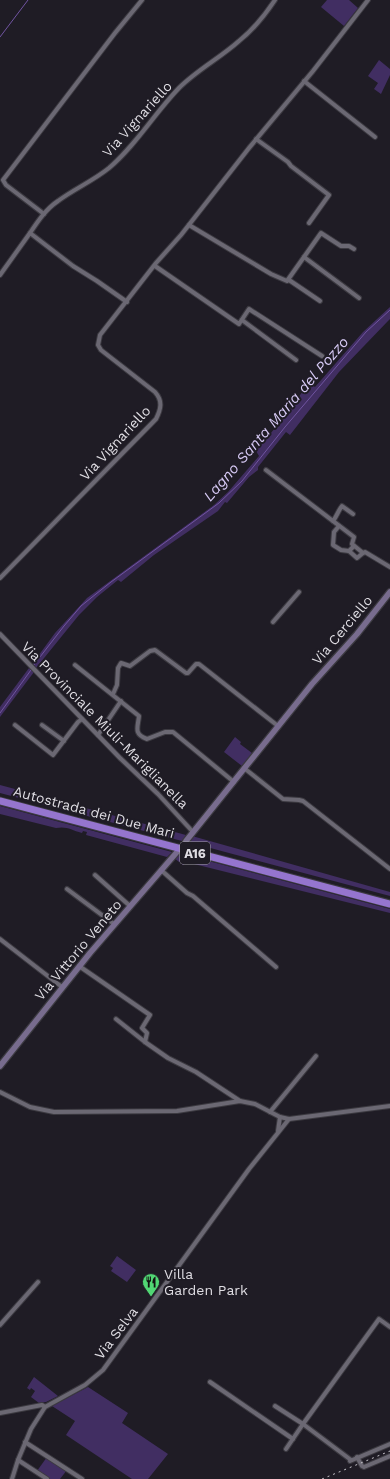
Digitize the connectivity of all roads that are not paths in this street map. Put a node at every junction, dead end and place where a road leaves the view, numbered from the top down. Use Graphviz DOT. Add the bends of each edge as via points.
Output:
graph roads {
  1 [pos="142,0"];
  2 [pos="275,0"];
  3 [pos="368,0"];
  4 [pos="304,81"];
  5 [pos="374,137"];
  6 [pos="256,139"];
  7 [pos="44,214"];
  8 [pos="309,223"];
  9 [pos="189,225"];
  10 [pos="30,233"];
  11 [pos="354,249"];
  12 [pos="304,257"];
  13 [pos="155,266"];
  14 [pos="0,275"];
  15 [pos="289,280"];
  16 [pos="360,298"];
  17 [pos="320,301"];
  18 [pos="127,302"];
  19 [pos="242,320"];
  20 [pos="322,356"];
  21 [pos="296,360"];
  22 [pos="266,470"];
  23 [pos="353,514"];
  24 [pos="333,521"];
  25 [pos="339,526"];
  26 [pos="354,546"];
  27 [pos="349,551"];
  28 [pos="363,553"];
  29 [pos="390,567"];
  30 [pos="0,578"];
  31 [pos="299,592"];
  32 [pos="390,592"];
  33 [pos="273,622"];
  34 [pos="0,634"];
  35 [pos="75,665"];
  36 [pos="113,694"];
  37 [pos="121,701"];
  38 [pos="82,719"];
  39 [pos="15,725"];
  40 [pos="42,725"];
  41 [pos="278,726"];
  42 [pos="98,735"];
  43 [pos="64,741"];
  44 [pos="244,768"];
  45 [pos="234,782"];
  46 [pos="0,796"];
  47 [pos="0,801"];
  48 [pos="193,832"];
  49 [pos="186,841"];
  50 [pos="177,852"];
  51 [pos="390,868"];
  52 [pos="161,870"];
  53 [pos="95,876"];
  54 [pos="67,889"];
  55 [pos="390,899"];
  56 [pos="390,904"];
  57 [pos="130,906"];
  58 [pos="114,924"];
  59 [pos="0,939"];
  60 [pos="79,966"];
  61 [pos="276,967"];
  62 [pos="62,987"];
  63 [pos="116,1019"];
  64 [pos="145,1042"];
  65 [pos="316,1056"];
  66 [pos="0,1066"];
  67 [pos="0,1092"];
  68 [pos="240,1101"];
  69 [pos="390,1106"];
  70 [pos="270,1112"];
  71 [pos="280,1117"];
  72 [pos="289,1119"];
  73 [pos="278,1132"];
  74 [pos="38,1282"];
  75 [pos="0,1325"];
  76 [pos="390,1327"];
  77 [pos="210,1382"];
  78 [pos="275,1406"];
  79 [pos="46,1407"];
  80 [pos="0,1413"];
  81 [pos="303,1424"];
  82 [pos="293,1439"];
  83 [pos="25,1442"];
  84 [pos="390,1444"];
  85 [pos="286,1449"];
  86 [pos="390,1456"];
  87 [pos="357,1457"];
  88 [pos="18,1460"];
  89 [pos="12,1479"];
  90 [pos="47,1479"];
  91 [pos="82,1479"];
  1 -- 7 [label="street" via="3,180"];
  2 -- 7 [label="street, Via Vignariello" via="239,41 180,87 126,152 94,178 57,201"];
  3 -- 4 [label="street, Via Vignariello"];
  4 -- 5 [label="street"];
  4 -- 6 [label="street, Via Vignariello"];
  6 -- 8 [label="street" via="329,196"];
  6 -- 9 [label="street, Via Vignariello"];
  7 -- 10 [label="street, Via Vignariello"];
  9 -- 13 [label="street, Via Vignariello"];
  9 -- 15 [label="street" via="271,274"];
  10 -- 14 [label="street, Via Vignariello"];
  10 -- 18 [label="street" via="67,262"];
  11 -- 12 [label="street" via="340,246 321,233"];
  12 -- 15 [label="street"];
  12 -- 16 [label="street"];
  13 -- 18 [label="street, Via Vignariello"];
  13 -- 19 [label="street" via="239,324"];
  15 -- 17 [label="street"];
  18 -- 30 [label="street, Via Vignariello" via="100,335 98,345 159,396 158,414"];
  19 -- 20 [label="street" via="249,309"];
  19 -- 21 [label="street"];
  22 -- 24 [label="street"];
  23 -- 24 [label="street" via="342,506"];
  24 -- 25 [label="street"];
  25 -- 26 [label="street" via="354,538"];
  25 -- 27 [label="street" via="334,532 333,545"];
  26 -- 27 [label="street"];
  26 -- 28 [label="street"];
  27 -- 28 [label="street" via="357,558"];
  28 -- 29 [label="street"];
  31 -- 33 [label="street"];
  32 -- 41 [label="street, Via Cerciello"];
  34 -- 38 [label="street, Via Provinciale Miuli-Mariglianella"];
  35 -- 36 [label="street"];
  36 -- 37 [label="street"];
  36 -- 41 [label="street" via="121,663 130,666 155,650 186,673 199,664"];
  37 -- 42 [label="street"];
  37 -- 45 [label="street" via="139,716 137,730 142,737 147,739 165,732 173,732"];
  38 -- 42 [label="street, Via Provinciale Miuli-Mariglianella"];
  38 -- 43 [label="street"];
  39 -- 43 [label="street" via="52,755"];
  40 -- 43 [label="street"];
  41 -- 44 [label="street"];
  42 -- 48 [label="street, Via Provinciale Miuli-Mariglianella"];
  44 -- 45 [label="street"];
  44 -- 51 [label="street" via="283,799 303,801"];
  45 -- 48 [label="street"];
  46 -- 55 [label="highway, Autostrada dei Due Mari / A16"];
  47 -- 56 [label="highway, Autostrada dei Due Mari / A16"];
  48 -- 49 [label="street"];
  50 -- 52 [label="street, Via Vittorio Veneto"];
  52 -- 57 [label="street, Via Vittorio Veneto"];
  52 -- 61 [label="street"];
  53 -- 57 [label="street"];
  54 -- 58 [label="street"];
  57 -- 58 [label="street, Via Vittorio Veneto"];
  58 -- 60 [label="street, Via Vittorio Veneto"];
  59 -- 62 [label="street"];
  60 -- 62 [label="street, Via Vittorio Veneto"];
  60 -- 64 [label="street" via="150,1015 142,1028 147,1034"];
  62 -- 66 [label="street, Via Vittorio Veneto"];
  63 -- 64 [label="street"];
  64 -- 68 [label="street"];
  65 -- 70 [label="street"];
  67 -- 68 [label="street" via="30,1107 54,1112 177,1111"];
  68 -- 70 [label="street" via="255,1104"];
  69 -- 72 [label="street"];
  70 -- 71 [label="street"];
  71 -- 72 [label="street"];
  71 -- 73 [label="street, Via Selva"];
  72 -- 73 [label="street, Via Selva"];
  73 -- 79 [label="street, Via Selva" via="103,1370 85,1385"];
  74 -- 75 [label="street"];
  76 -- 81 [label="street" via="379,1319"];
  77 -- 82 [label="street"];
  78 -- 81 [label="street"];
  79 -- 80 [label="street" via="42,1405"];
  79 -- 83 [label="street, Via Selva" via="37,1418"];
  81 -- 82 [label="street"];
  81 -- 87 [label="street" via="350,1461"];
  82 -- 85 [label="street"];
  83 -- 88 [label="street, Via Selva"];
  83 -- 91 [label="street"];
  84 -- 87 [label="street"];
  86 -- 87 [label="street" via="364,1466"];
  88 -- 89 [label="street, Via Selva"];
  88 -- 90 [label="street"];
}
